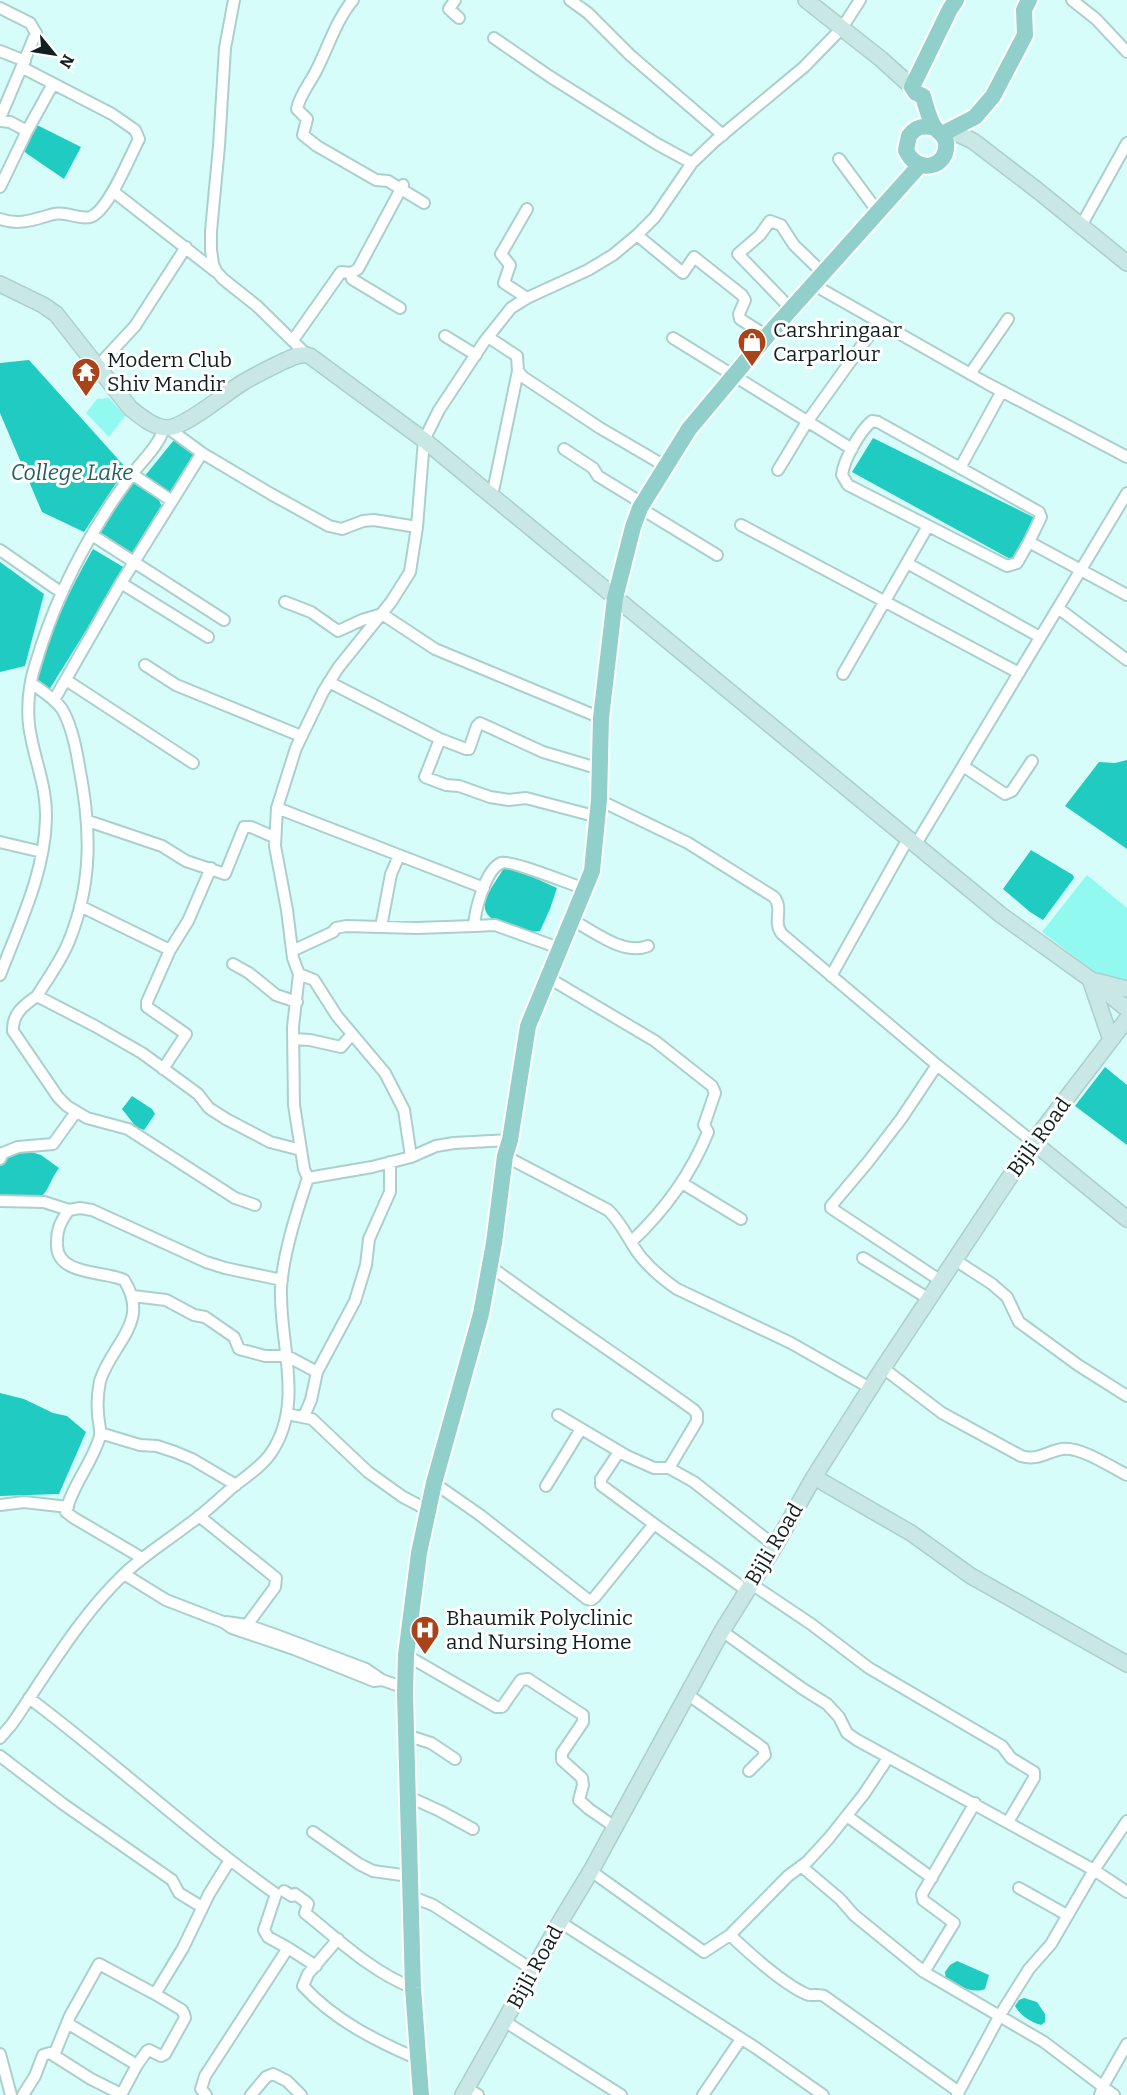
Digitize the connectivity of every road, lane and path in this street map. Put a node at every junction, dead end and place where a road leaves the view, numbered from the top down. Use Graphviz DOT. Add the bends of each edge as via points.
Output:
graph roads {
  1 [pos="234,0"];
  2 [pos="353,0"];
  3 [pos="455,0"];
  4 [pos="570,0"];
  5 [pos="806,0"];
  6 [pos="860,0"];
  7 [pos="956,0"];
  8 [pos="1029,0"];
  9 [pos="1072,0"];
  10 [pos="0,8"];
  11 [pos="459,18"];
  12 [pos="842,28"];
  13 [pos="494,38"];
  14 [pos="0,51"];
  15 [pos="1127,52"];
  16 [pos="24,64"];
  17 [pos="52,84"];
  18 [pos="914,90"];
  19 [pos="0,120"];
  20 [pos="27,131"];
  21 [pos="937,133"];
  22 [pos="723,135"];
  23 [pos="1127,143"];
  24 [pos="839,159"];
  25 [pos="692,163"];
  26 [pos="920,165"];
  27 [pos="402,187"];
  28 [pos="0,188"];
  29 [pos="114,192"];
  30 [pos="424,203"];
  31 [pos="527,209"];
  32 [pos="878,212"];
  33 [pos="0,219"];
  34 [pos="1081,226"];
  35 [pos="637,235"];
  36 [pos="186,247"];
  37 [pos="1127,263"];
  38 [pos="216,271"];
  39 [pos="351,273"];
  40 [pos="819,280"];
  41 [pos="0,284"];
  42 [pos="527,298"];
  43 [pos="400,308"];
  44 [pos="792,310"];
  45 [pos="1008,319"];
  46 [pos="878,323"];
  47 [pos="445,336"];
  48 [pos="768,336"];
  49 [pos="488,337"];
  50 [pos="673,338"];
  51 [pos="293,340"];
  52 [pos="306,354"];
  53 [pos="476,355"];
  54 [pos="97,367"];
  55 [pos="518,371"];
  56 [pos="970,374"];
  57 [pos="733,377"];
  58 [pos="1002,391"];
  59 [pos="807,422"];
  60 [pos="166,428"];
  61 [pos="424,440"];
  62 [pos="564,449"];
  63 [pos="852,449"];
  64 [pos="202,453"];
  65 [pos="1127,457"];
  66 [pos="665,466"];
  67 [pos="960,468"];
  68 [pos="778,470"];
  69 [pos="132,474"];
  70 [pos="1127,493"];
  71 [pos="492,496"];
  72 [pos="169,499"];
  73 [pos="641,505"];
  74 [pos="741,525"];
  75 [pos="928,526"];
  76 [pos="417,527"];
  77 [pos="92,535"];
  78 [pos="1029,542"];
  79 [pos="0,550"];
  80 [pos="717,555"];
  81 [pos="134,561"];
  82 [pos="907,563"];
  83 [pos="1081,570"];
  84 [pos="121,583"];
  85 [pos="62,592"];
  86 [pos="1127,595"];
  87 [pos="615,598"];
  88 [pos="285,602"];
  89 [pos="885,602"];
  90 [pos="1058,608"];
  91 [pos="382,614"];
  92 [pos="224,620"];
  93 [pos="208,638"];
  94 [pos="1040,638"];
  95 [pos="1127,660"];
  96 [pos="145,665"];
  97 [pos="1019,673"];
  98 [pos="843,674"];
  99 [pos="66,680"];
  100 [pos="329,682"];
  101 [pos="31,683"];
  102 [pos="54,700"];
  103 [pos="601,718"];
  104 [pos="301,736"];
  105 [pos="440,739"];
  106 [pos="1032,760"];
  107 [pos="193,763"];
  108 [pos="963,765"];
  109 [pos="600,769"];
  110 [pos="599,800"];
  111 [pos="278,808"];
  112 [pos="598,817"];
  113 [pos="88,820"];
  114 [pos="274,837"];
  115 [pos="912,841"];
  116 [pos="0,842"];
  117 [pos="42,852"];
  118 [pos="399,856"];
  119 [pos="211,868"];
  120 [pos="484,888"];
  121 [pos="585,889"];
  122 [pos="80,906"];
  123 [pos="572,920"];
  124 [pos="474,926"];
  125 [pos="381,927"];
  126 [pos="648,946"];
  127 [pos="559,948"];
  128 [pos="170,950"];
  129 [pos="292,951"];
  130 [pos="233,964"];
  131 [pos="299,974"];
  132 [pos="0,975"];
  133 [pos="831,976"];
  134 [pos="547,977"];
  135 [pos="1090,979"];
  136 [pos="1127,989"];
  137 [pos="37,996"];
  138 [pos="297,1002"];
  139 [pos="1127,1009"];
  140 [pos="1127,1019"];
  141 [pos="352,1034"];
  142 [pos="294,1039"];
  143 [pos="1111,1040"];
  144 [pos="937,1065"];
  145 [pos="163,1069"];
  146 [pos="76,1112"];
  147 [pos="510,1140"];
  148 [pos="1033,1142"];
  149 [pos="301,1149"];
  150 [pos="505,1156"];
  151 [pos="411,1157"];
  152 [pos="0,1159"];
  153 [pos="390,1162"];
  154 [pos="308,1178"];
  155 [pos="682,1182"];
  156 [pos="0,1201"];
  157 [pos="255,1205"];
  158 [pos="69,1210"];
  159 [pos="741,1219"];
  160 [pos="1127,1219"];
  161 [pos="631,1242"];
  162 [pos="863,1258"];
  163 [pos="955,1260"];
  164 [pos="490,1266"];
  165 [pos="282,1280"];
  166 [pos="941,1281"];
  167 [pos="133,1296"];
  168 [pos="929,1299"];
  169 [pos="287,1356"];
  170 [pos="883,1368"];
  171 [pos="317,1372"];
  172 [pos="870,1388"];
  173 [pos="1127,1396"];
  174 [pos="287,1414"];
  175 [pos="558,1415"];
  176 [pos="304,1416"];
  177 [pos="581,1429"];
  178 [pos="100,1433"];
  179 [pos="619,1452"];
  180 [pos="669,1468"];
  181 [pos="1127,1475"];
  182 [pos="814,1478"];
  183 [pos="434,1483"];
  184 [pos="236,1485"];
  185 [pos="546,1486"];
  186 [pos="0,1504"];
  187 [pos="68,1507"];
  188 [pos="428,1510"];
  189 [pos="199,1516"];
  190 [pos="654,1524"];
  191 [pos="775,1546"];
  192 [pos="142,1558"];
  193 [pos="124,1574"];
  194 [pos="748,1587"];
  195 [pos="223,1622"];
  196 [pos="247,1625"];
  197 [pos="722,1631"];
  198 [pos="406,1655"];
  199 [pos="1127,1664"];
  200 [pos="382,1680"];
  201 [pos="405,1688"];
  202 [pos="687,1694"];
  203 [pos="29,1698"];
  204 [pos="406,1735"];
  205 [pos="0,1738"];
  206 [pos="0,1756"];
  207 [pos="888,1758"];
  208 [pos="455,1759"];
  209 [pos="749,1771"];
  210 [pos="407,1796"];
  211 [pos="975,1803"];
  212 [pos="848,1816"];
  213 [pos="1127,1821"];
  214 [pos="1008,1822"];
  215 [pos="615,1827"];
  216 [pos="473,1829"];
  217 [pos="313,1832"];
  218 [pos="230,1860"];
  219 [pos="801,1866"];
  220 [pos="1094,1870"];
  221 [pos="591,1871"];
  222 [pos="409,1876"];
  223 [pos="932,1878"];
  224 [pos="1019,1888"];
  225 [pos="284,1891"];
  226 [pos="1127,1892"];
  227 [pos="410,1896"];
  228 [pos="202,1907"];
  229 [pos="1067,1915"];
  230 [pos="560,1922"];
  231 [pos="730,1935"];
  232 [pos="338,1940"];
  233 [pos="288,1948"];
  234 [pos="315,1966"];
  235 [pos="533,1970"];
  236 [pos="924,1972"];
  237 [pos="413,1988"];
  238 [pos="155,1994"];
  239 [pos="1000,2015"];
  240 [pos="504,2021"];
  241 [pos="67,2023"];
  242 [pos="741,2039"];
  243 [pos="1127,2044"];
  244 [pos="0,2055"];
  245 [pos="54,2055"];
  246 [pos="418,2059"];
  247 [pos="137,2065"];
  248 [pos="1101,2090"];
  249 [pos="469,2093"];
  250 [pos="958,2094"];
  251 [pos="11,2095"];
  252 [pos="22,2095"];
  253 [pos="121,2095"];
  254 [pos="206,2095"];
  255 [pos="251,2095"];
  256 [pos="301,2095"];
  257 [pos="421,2095"];
  258 [pos="621,2095"];
  259 [pos="704,2095"];
  260 [pos="824,2095"];
  261 [pos="1114,2095"];
  1 -- 38 [label="street" via="225,48 212,231"];
  2 -- 27 [label="street" via="298,102 297,109 308,122 303,135 376,180"];
  3 -- 11 [label="street" via="449,9"];
  4 -- 22 [label="street"];
  5 -- 12 [label="street"];
  6 -- 12 [label="street"];
  7 -- 18 [label="main road"];
  8 -- 21 [label="main road" via="1024,10 1025,35 993,96 975,117"];
  9 -- 15 [label="street"];
  10 -- 16 [label="street" via="35,29"];
  12 -- 18 [label="street"];
  12 -- 22 [label="street" via="804,67"];
  13 -- 25 [label="street"];
  14 -- 16 [label="street"];
  16 -- 17 [label="street"];
  16 -- 19 [label="street"];
  17 -- 20 [label="street"];
  17 -- 29 [label="street" via="112,114 138,135"];
  18 -- 21 [label="main road" via="923,96"];
  19 -- 20 [label="street"];
  20 -- 28 [label="street"];
  21 -- 26 [label="main road" via="946,150 939,161"];
  21 -- 26 [label="main road" via="913,130 906,142 909,157"];
  21 -- 34 [label="street" via="969,139"];
  22 -- 25 [label="street"];
  23 -- 34 [label="street"];
  24 -- 32 [label="street"];
  25 -- 35 [label="street"];
  26 -- 32 [label="main road"];
  27 -- 30 [label="street"];
  27 -- 39 [label="street" via="358,269"];
  29 -- 33 [label="street" via="91,217 62,213 17,224"];
  29 -- 36 [label="street"];
  31 -- 42 [label="street" via="501,254 510,265 504,283"];
  32 -- 40 [label="main road"];
  34 -- 37 [label="street"];
  35 -- 42 [label="street" via="588,270"];
  35 -- 48 [label="street" via="683,273 694,257 742,295 745,300 740,319"];
  36 -- 38 [label="street"];
  36 -- 54 [label="street" via="135,326"];
  38 -- 51 [label="street"];
  39 -- 43 [label="street" via="352,279"];
  39 -- 51 [label="street" via="341,272"];
  40 -- 44 [label="main road"];
  40 -- 44 [label="street" via="781,225 770,221 738,254"];
  40 -- 46 [label="street"];
  41 -- 54 [label="street" via="56,314"];
  42 -- 49 [label="street" via="511,308"];
  44 -- 48 [label="main road"];
  45 -- 56 [label="street"];
  46 -- 56 [label="street"];
  46 -- 59 [label="street"];
  47 -- 53 [label="street"];
  48 -- 57 [label="main road"];
  49 -- 53 [label="street"];
  49 -- 55 [label="street" via="518,356"];
  50 -- 57 [label="street"];
  51 -- 52 [label="street"];
  52 -- 60 [label="street" via="273,366 185,421"];
  52 -- 61 [label="street"];
  53 -- 61 [label="street"];
  54 -- 60 [label="street" via="130,408"];
  55 -- 66 [label="street" via="600,428"];
  55 -- 71 [label="street"];
  56 -- 58 [label="street"];
  57 -- 59 [label="street"];
  57 -- 66 [label="main road" via="689,429"];
  58 -- 65 [label="street"];
  58 -- 67 [label="street"];
  59 -- 63 [label="street"];
  59 -- 68 [label="street"];
  60 -- 64 [label="street"];
  60 -- 69 [label="street"];
  61 -- 71 [label="street"];
  61 -- 76 [label="street"];
  62 -- 73 [label="street"];
  63 -- 67 [label="street" via="874,421"];
  63 -- 75 [label="street" via="843,469 844,482"];
  64 -- 72 [label="street"];
  64 -- 76 [label="street" via="329,526 342,529 374,520"];
  66 -- 73 [label="main road"];
  67 -- 78 [label="street" via="1039,512 1041,517"];
  69 -- 72 [label="street"];
  69 -- 77 [label="street"];
  70 -- 83 [label="street"];
  71 -- 87 [label="street"];
  72 -- 81 [label="street"];
  73 -- 80 [label="street"];
  73 -- 87 [label="main road"];
  74 -- 89 [label="street"];
  75 -- 78 [label="street" via="1007,566 1017,563"];
  75 -- 82 [label="street"];
  76 -- 91 [label="street" via="410,572"];
  77 -- 81 [label="street"];
  77 -- 85 [label="street"];
  78 -- 83 [label="street"];
  79 -- 85 [label="street"];
  81 -- 84 [label="street"];
  81 -- 92 [label="street"];
  82 -- 89 [label="street"];
  82 -- 94 [label="street"];
  83 -- 86 [label="street"];
  83 -- 90 [label="street"];
  84 -- 93 [label="street"];
  84 -- 99 [label="street"];
  85 -- 101 [label="street"];
  87 -- 103 [label="main road"];
  87 -- 115 [label="street"];
  88 -- 91 [label="street" via="311,612 338,631"];
  89 -- 97 [label="street"];
  89 -- 98 [label="street"];
  90 -- 94 [label="street"];
  90 -- 95 [label="street"];
  91 -- 100 [label="street"];
  91 -- 103 [label="street" via="435,650"];
  94 -- 97 [label="street"];
  96 -- 104 [label="street" via="176,685"];
  97 -- 108 [label="street"];
  99 -- 102 [label="street"];
  99 -- 107 [label="street"];
  100 -- 104 [label="street"];
  100 -- 105 [label="street"];
  101 -- 102 [label="street"];
  101 -- 117 [label="street" via="29,723 45,787"];
  102 -- 113 [label="street" via="74,740"];
  103 -- 109 [label="main road"];
  104 -- 111 [label="street"];
  105 -- 109 [label="street" via="469,749 480,723 543,752"];
  105 -- 112 [label="street" via="425,777 490,797 526,798"];
  106 -- 108 [label="street" via="1012,791 1005,794"];
  108 -- 115 [label="street"];
  109 -- 110 [label="main road"];
  110 -- 112 [label="main road"];
  110 -- 133 [label="street" via="688,843 774,897 779,909 778,929"];
  111 -- 114 [label="street"];
  111 -- 118 [label="street"];
  112 -- 121 [label="main road" via="594,858"];
  113 -- 119 [label="street"];
  113 -- 122 [label="street" via="88,865"];
  114 -- 119 [label="street" via="244,827 225,874"];
  114 -- 129 [label="street"];
  115 -- 133 [label="street"];
  115 -- 135 [label="street" via="1000,915"];
  116 -- 117 [label="street"];
  117 -- 132 [label="street" via="31,895"];
  118 -- 120 [label="street"];
  118 -- 125 [label="street" via="391,874"];
  119 -- 128 [label="street" via="188,921"];
  120 -- 121 [label="street" via="504,861"];
  120 -- 124 [label="street" via="478,899"];
  121 -- 123 [label="main road"];
  122 -- 128 [label="street"];
  122 -- 137 [label="street" via="60,960"];
  123 -- 126 [label="street" via="626,947"];
  123 -- 127 [label="main road"];
  124 -- 125 [label="street"];
  124 -- 127 [label="street" via="495,925"];
  125 -- 129 [label="street" via="334,930"];
  127 -- 134 [label="main road"];
  128 -- 145 [label="street" via="147,1007 186,1034"];
  129 -- 131 [label="street"];
  130 -- 138 [label="street" via="276,995"];
  131 -- 138 [label="street"];
  131 -- 141 [label="street" via="314,980"];
  133 -- 144 [label="street"];
  134 -- 147 [label="main road" via="528,1026"];
  134 -- 155 [label="street" via="655,1041 712,1086 714,1098 704,1125 708,1132"];
  135 -- 136 [label="street"];
  135 -- 139 [label="street"];
  135 -- 143 [label="street"];
  137 -- 145 [label="street" via="128,1044"];
  137 -- 146 [label="street" via="16,1014 14,1031 58,1097"];
  138 -- 142 [label="street"];
  140 -- 143 [label="street, Bijli Road"];
  141 -- 142 [label="street" via="341,1047"];
  141 -- 151 [label="street" via="385,1073 404,1110"];
  142 -- 149 [label="street" via="294,1105"];
  143 -- 148 [label="street, Bijli Road"];
  144 -- 148 [label="street"];
  144 -- 166 [label="street" via="901,1119 831,1209"];
  145 -- 149 [label="street" via="226,1119 270,1142"];
  146 -- 152 [label="street" via="53,1143 18,1147 3,1153"];
  146 -- 157 [label="street" via="129,1129 235,1198"];
  147 -- 150 [label="main road"];
  147 -- 151 [label="street" via="436,1146"];
  148 -- 160 [label="street"];
  148 -- 163 [label="street, Bijli Road"];
  149 -- 154 [label="street"];
  150 -- 161 [label="street" via="608,1210"];
  150 -- 164 [label="main road"];
  151 -- 153 [label="street"];
  153 -- 154 [label="street"];
  153 -- 171 [label="street" via="389,1197 369,1239 355,1301"];
  154 -- 165 [label="street"];
  155 -- 159 [label="street"];
  155 -- 161 [label="street"];
  156 -- 158 [label="street" via="44,1202"];
  158 -- 165 [label="street" via="92,1210 206,1262"];
  158 -- 167 [label="street" via="57,1230 61,1258 79,1269 121,1278"];
  161 -- 172 [label="street" via="641,1257 677,1289 791,1343"];
  162 -- 168 [label="street"];
  163 -- 166 [label="street, Bijli Road"];
  163 -- 173 [label="street" via="1007,1297 1018,1322"];
  164 -- 180 [label="street" via="694,1410 697,1420"];
  164 -- 183 [label="main road" via="481,1314"];
  165 -- 169 [label="street" via="280,1310"];
  166 -- 168 [label="street, Bijli Road"];
  167 -- 169 [label="street" via="166,1300 205,1317 234,1338 239,1349 265,1356"];
  167 -- 178 [label="street" via="130,1324 100,1382"];
  168 -- 170 [label="street, Bijli Road"];
  169 -- 171 [label="street"];
  169 -- 174 [label="street"];
  170 -- 172 [label="street, Bijli Road"];
  170 -- 181 [label="street" via="942,1413 1021,1456 1037,1458 1069,1449"];
  171 -- 176 [label="street"];
  172 -- 182 [label="street, Bijli Road"];
  174 -- 176 [label="street"];
  174 -- 184 [label="street" via="270,1455"];
  175 -- 177 [label="street"];
  176 -- 188 [label="street" via="385,1485"];
  177 -- 179 [label="street"];
  177 -- 185 [label="street"];
  178 -- 184 [label="street" via="175,1452"];
  178 -- 187 [label="street"];
  179 -- 180 [label="street" via="654,1467"];
  179 -- 190 [label="street" via="601,1485"];
  180 -- 191 [label="street" via="701,1486"];
  182 -- 191 [label="street, Bijli Road"];
  182 -- 199 [label="street" via="911,1533 971,1576"];
  183 -- 188 [label="main road"];
  183 -- 190 [label="street" via="591,1600"];
  184 -- 189 [label="street"];
  186 -- 187 [label="street" via="24,1502"];
  187 -- 192 [label="street" via="68,1515"];
  188 -- 198 [label="main road"];
  189 -- 192 [label="street"];
  189 -- 196 [label="street" via="276,1578 275,1587"];
  190 -- 194 [label="street"];
  191 -- 194 [label="street, Bijli Road"];
  192 -- 193 [label="street"];
  193 -- 195 [label="street" via="166,1600"];
  193 -- 203 [label="street" via="84,1619"];
  194 -- 197 [label="street, Bijli Road"];
  194 -- 214 [label="street" via="811,1624 869,1668 1002,1746 1011,1758 1034,1772"];
  195 -- 196 [label="street"];
  195 -- 200 [label="street" via="374,1681"];
  196 -- 200 [label="street" via="366,1669"];
  197 -- 202 [label="street, Bijli Road"];
  197 -- 207 [label="street" via="827,1704 847,1733"];
  198 -- 201 [label="main road"];
  198 -- 215 [label="street" via="496,1707 502,1707 521,1680 528,1679 583,1715 562,1760 582,1778 579,1800"];
  200 -- 201 [label="street"];
  201 -- 204 [label="main road"];
  202 -- 209 [label="street" via="763,1748 765,1755"];
  202 -- 215 [label="street, Bijli Road"];
  203 -- 205 [label="street"];
  203 -- 218 [label="street"];
  204 -- 208 [label="street" via="431,1743"];
  204 -- 210 [label="main road"];
  206 -- 228 [label="street" via="172,1880 179,1893"];
  207 -- 211 [label="street"];
  207 -- 212 [label="street"];
  210 -- 216 [label="street"];
  210 -- 222 [label="main road"];
  211 -- 214 [label="street"];
  211 -- 223 [label="street"];
  212 -- 219 [label="street"];
  212 -- 223 [label="street"];
  213 -- 220 [label="street"];
  214 -- 220 [label="street"];
  215 -- 221 [label="street, Bijli Road"];
  217 -- 222 [label="street" via="373,1871"];
  218 -- 228 [label="street"];
  218 -- 233 [label="street" via="276,1894 264,1930 268,1937"];
  219 -- 231 [label="street"];
  219 -- 236 [label="street"];
  220 -- 226 [label="street"];
  220 -- 229 [label="street"];
  221 -- 230 [label="street, Bijli Road"];
  221 -- 231 [label="street" via="704,1952"];
  222 -- 227 [label="main road"];
  223 -- 236 [label="street" via="922,1898 954,1923"];
  224 -- 229 [label="street"];
  225 -- 232 [label="street" via="308,1903 305,1913"];
  227 -- 235 [label="street" via="433,1905"];
  227 -- 237 [label="main road"];
  228 -- 238 [label="street"];
  229 -- 239 [label="street" via="1052,1944 1029,1969"];
  230 -- 235 [label="street, Bijli Road"];
  230 -- 242 [label="street"];
  231 -- 250 [label="street" via="795,1987 811,1996 824,1996"];
  232 -- 234 [label="street"];
  232 -- 237 [label="street" via="387,1976"];
  233 -- 234 [label="street"];
  233 -- 254 [label="street" via="205,2076 201,2089"];
  234 -- 246 [label="street" via="303,1983 310,1994 373,2039"];
  235 -- 240 [label="street, Bijli Road"];
  236 -- 239 [label="street"];
  237 -- 246 [label="main road"];
  238 -- 241 [label="street" via="99,1964"];
  238 -- 247 [label="street" via="182,2010 184,2018 165,2054 149,2050"];
  239 -- 248 [label="street" via="1060,2054"];
  239 -- 250 [label="street"];
  240 -- 249 [label="street, Bijli Road"];
  240 -- 258 [label="street"];
  241 -- 245 [label="street"];
  241 -- 247 [label="street"];
  242 -- 259 [label="street"];
  242 -- 260 [label="street"];
  243 -- 248 [label="street"];
  244 -- 251 [label="street"];
  245 -- 252 [label="street" via="43,2055"];
  245 -- 253 [label="street"];
  246 -- 257 [label="main road"];
  247 -- 253 [label="street"];
  248 -- 261 [label="street"];
  255 -- 256 [label="street" via="273,2074"];
}
